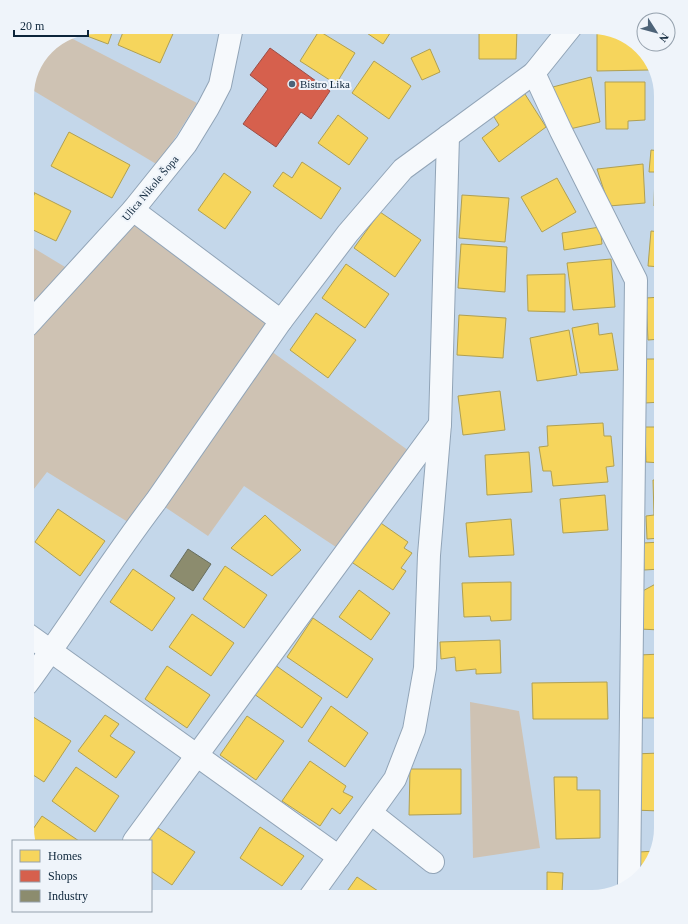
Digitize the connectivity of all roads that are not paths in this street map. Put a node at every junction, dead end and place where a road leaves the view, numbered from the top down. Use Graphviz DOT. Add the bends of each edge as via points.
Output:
graph roads {
  1 [pos="231,34"];
  2 [pos="565,34"];
  3 [pos="534,73"];
  4 [pos="448,136"];
  5 [pos="132,210"];
  6 [pos="34,318"];
  7 [pos="281,321"];
  8 [pos="440,424"];
  9 [pos="34,639"];
  10 [pos="52,651"];
  11 [pos="34,675"];
  12 [pos="197,756"];
  13 [pos="370,813"];
  14 [pos="135,840"];
  15 [pos="339,857"];
  16 [pos="433,862"];
  17 [pos="629,878"];
  18 [pos="315,890"];
  1 -- 5 [label="street, Ulica Nikole Šopa" via="220,86 208,108 186,144"];
  2 -- 3 [label="street"];
  3 -- 4 [label="street"];
  3 -- 17 [label="street" via="636,280"];
  4 -- 7 [label="street" via="403,169 348,233"];
  4 -- 8 [label="street"];
  5 -- 6 [label="street, Ulica Nikole Šopa"];
  5 -- 7 [label="street"];
  7 -- 10 [label="street"];
  8 -- 12 [label="street"];
  8 -- 13 [label="street" via="429,555 425,668 414,730 395,778"];
  9 -- 10 [label="street"];
  10 -- 11 [label="street"];
  10 -- 12 [label="street"];
  12 -- 14 [label="street"];
  12 -- 15 [label="street"];
  13 -- 15 [label="street"];
  13 -- 16 [label="street"];
  15 -- 18 [label="street"];
}
